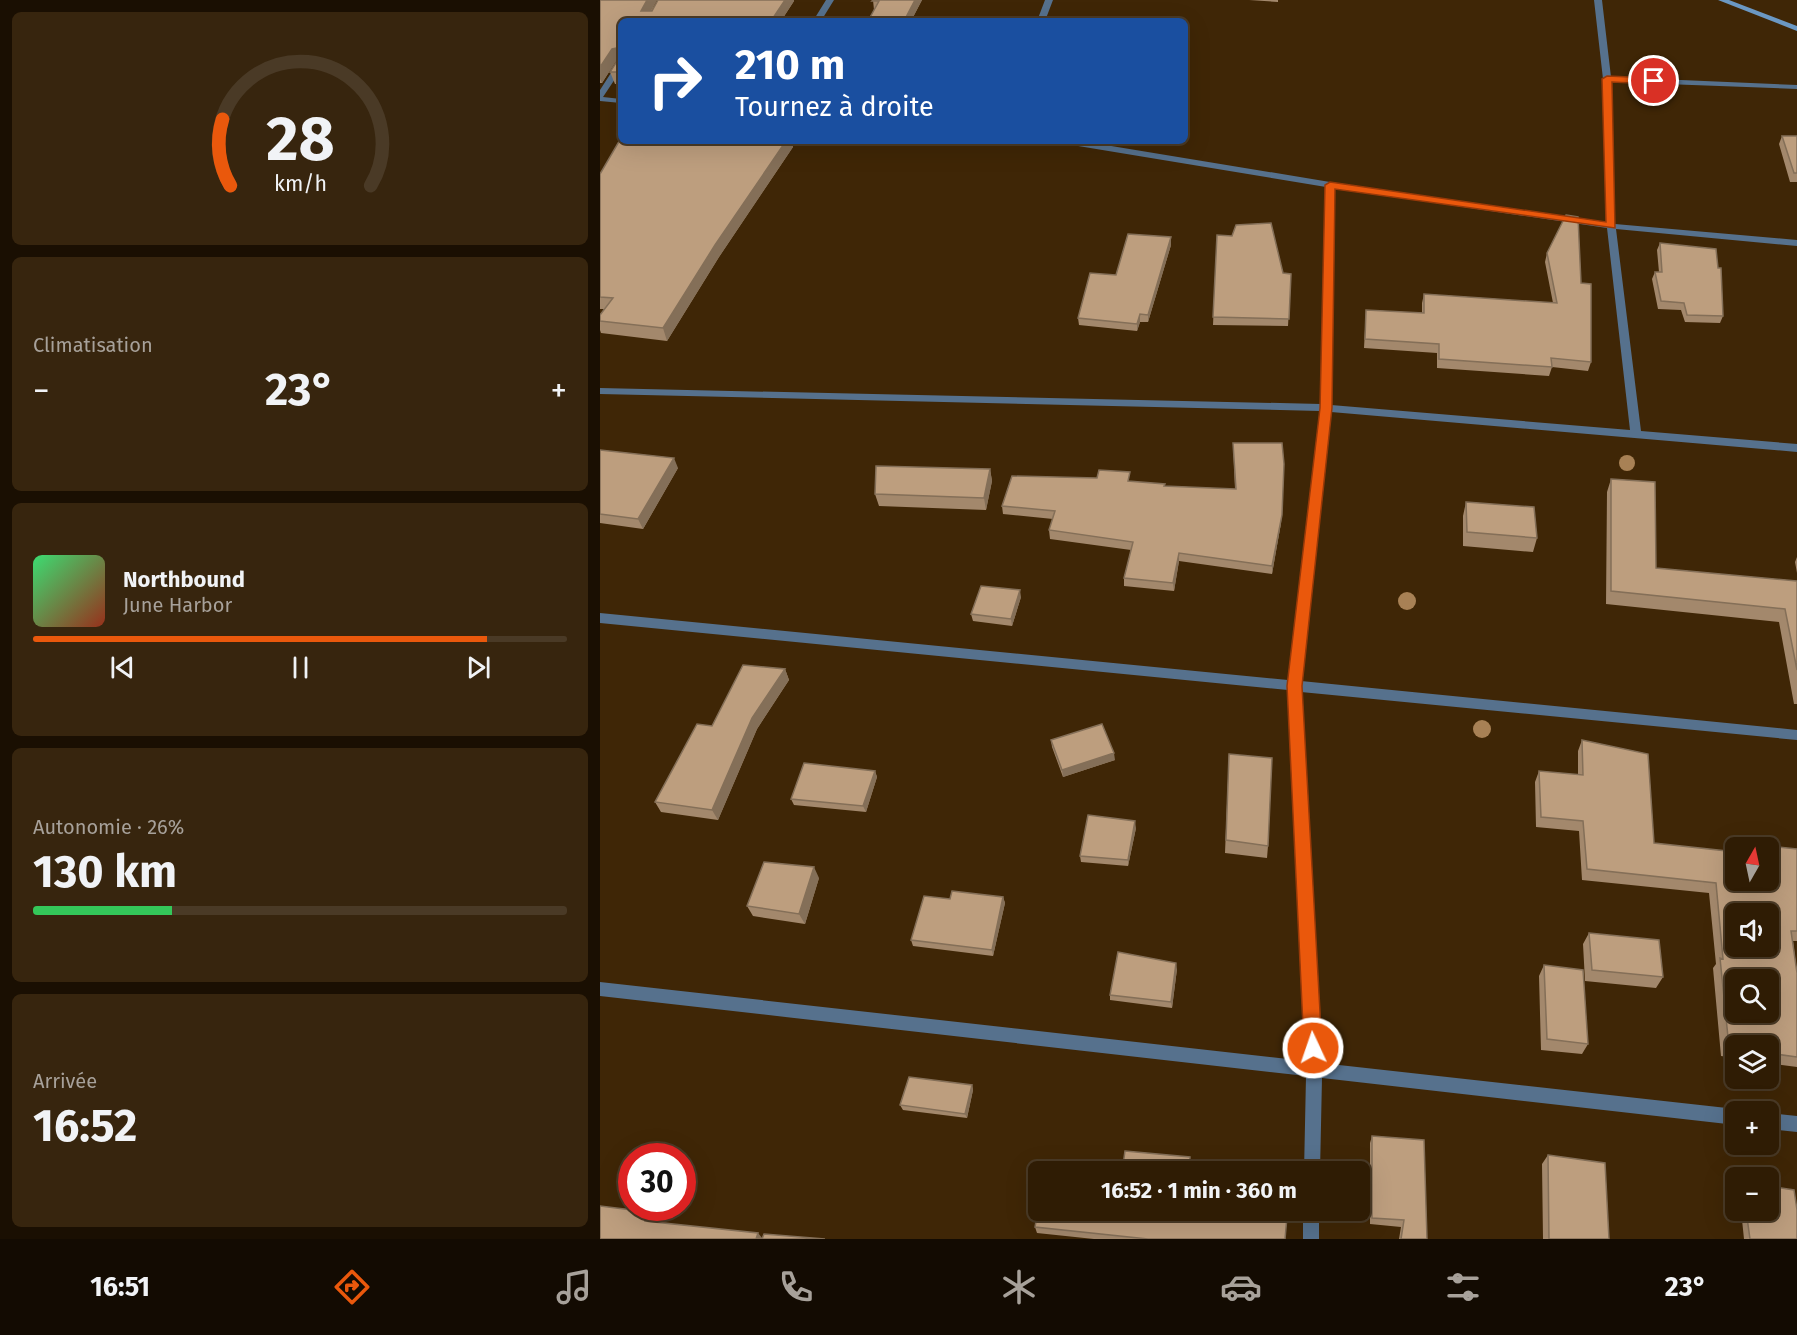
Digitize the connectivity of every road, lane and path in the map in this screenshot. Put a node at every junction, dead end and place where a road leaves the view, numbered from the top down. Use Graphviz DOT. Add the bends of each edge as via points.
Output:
graph roads {
  1 [pos="830,0"];
  2 [pos="1049,0"];
  3 [pos="1598,0"];
  4 [pos="1722,0"];
  5 [pos="819,18"];
  6 [pos="1042,18"];
  7 [pos="1797,29"];
  8 [pos="618,69"];
  9 [pos="1607,79"];
  10 [pos="1797,87"];
  11 [pos="600,97"];
  12 [pos="618,100"];
  13 [pos="1084,144"];
  14 [pos="1330,185"];
  15 [pos="1611,226"];
  16 [pos="1797,243"];
  17 [pos="600,391"];
  18 [pos="1326,408"];
  19 [pos="1636,435"];
  20 [pos="1797,448"];
  21 [pos="600,618"];
  22 [pos="1294,686"];
  23 [pos="1797,735"];
  24 [pos="600,989"];
  25 [pos="1314,1071"];
  26 [pos="1725,1116"];
  27 [pos="1779,1122"];
  28 [pos="1797,1124"];
  29 [pos="1312,1161"];
  30 [pos="1311,1221"];
  31 [pos="1311,1239"];
  1 -- 5 [label="street"];
  2 -- 6 [label="street"];
  3 -- 9 [label="street"];
  4 -- 7 [label="street"];
  8 -- 11 [label="street"];
  9 -- 10 [label="street"];
  9 -- 15 [label="street"];
  11 -- 12 [label="street"];
  13 -- 14 [label="street"];
  14 -- 15 [label="street"];
  14 -- 18 [label="street"];
  15 -- 16 [label="street"];
  15 -- 19 [label="street"];
  17 -- 18 [label="street"];
  18 -- 19 [label="street"];
  18 -- 22 [label="street"];
  19 -- 20 [label="street"];
  21 -- 22 [label="street"];
  22 -- 23 [label="street"];
  22 -- 25 [label="street"];
  24 -- 25 [label="street"];
  25 -- 26 [label="street"];
  25 -- 29 [label="street"];
  27 -- 28 [label="street"];
  30 -- 31 [label="street"];
}
